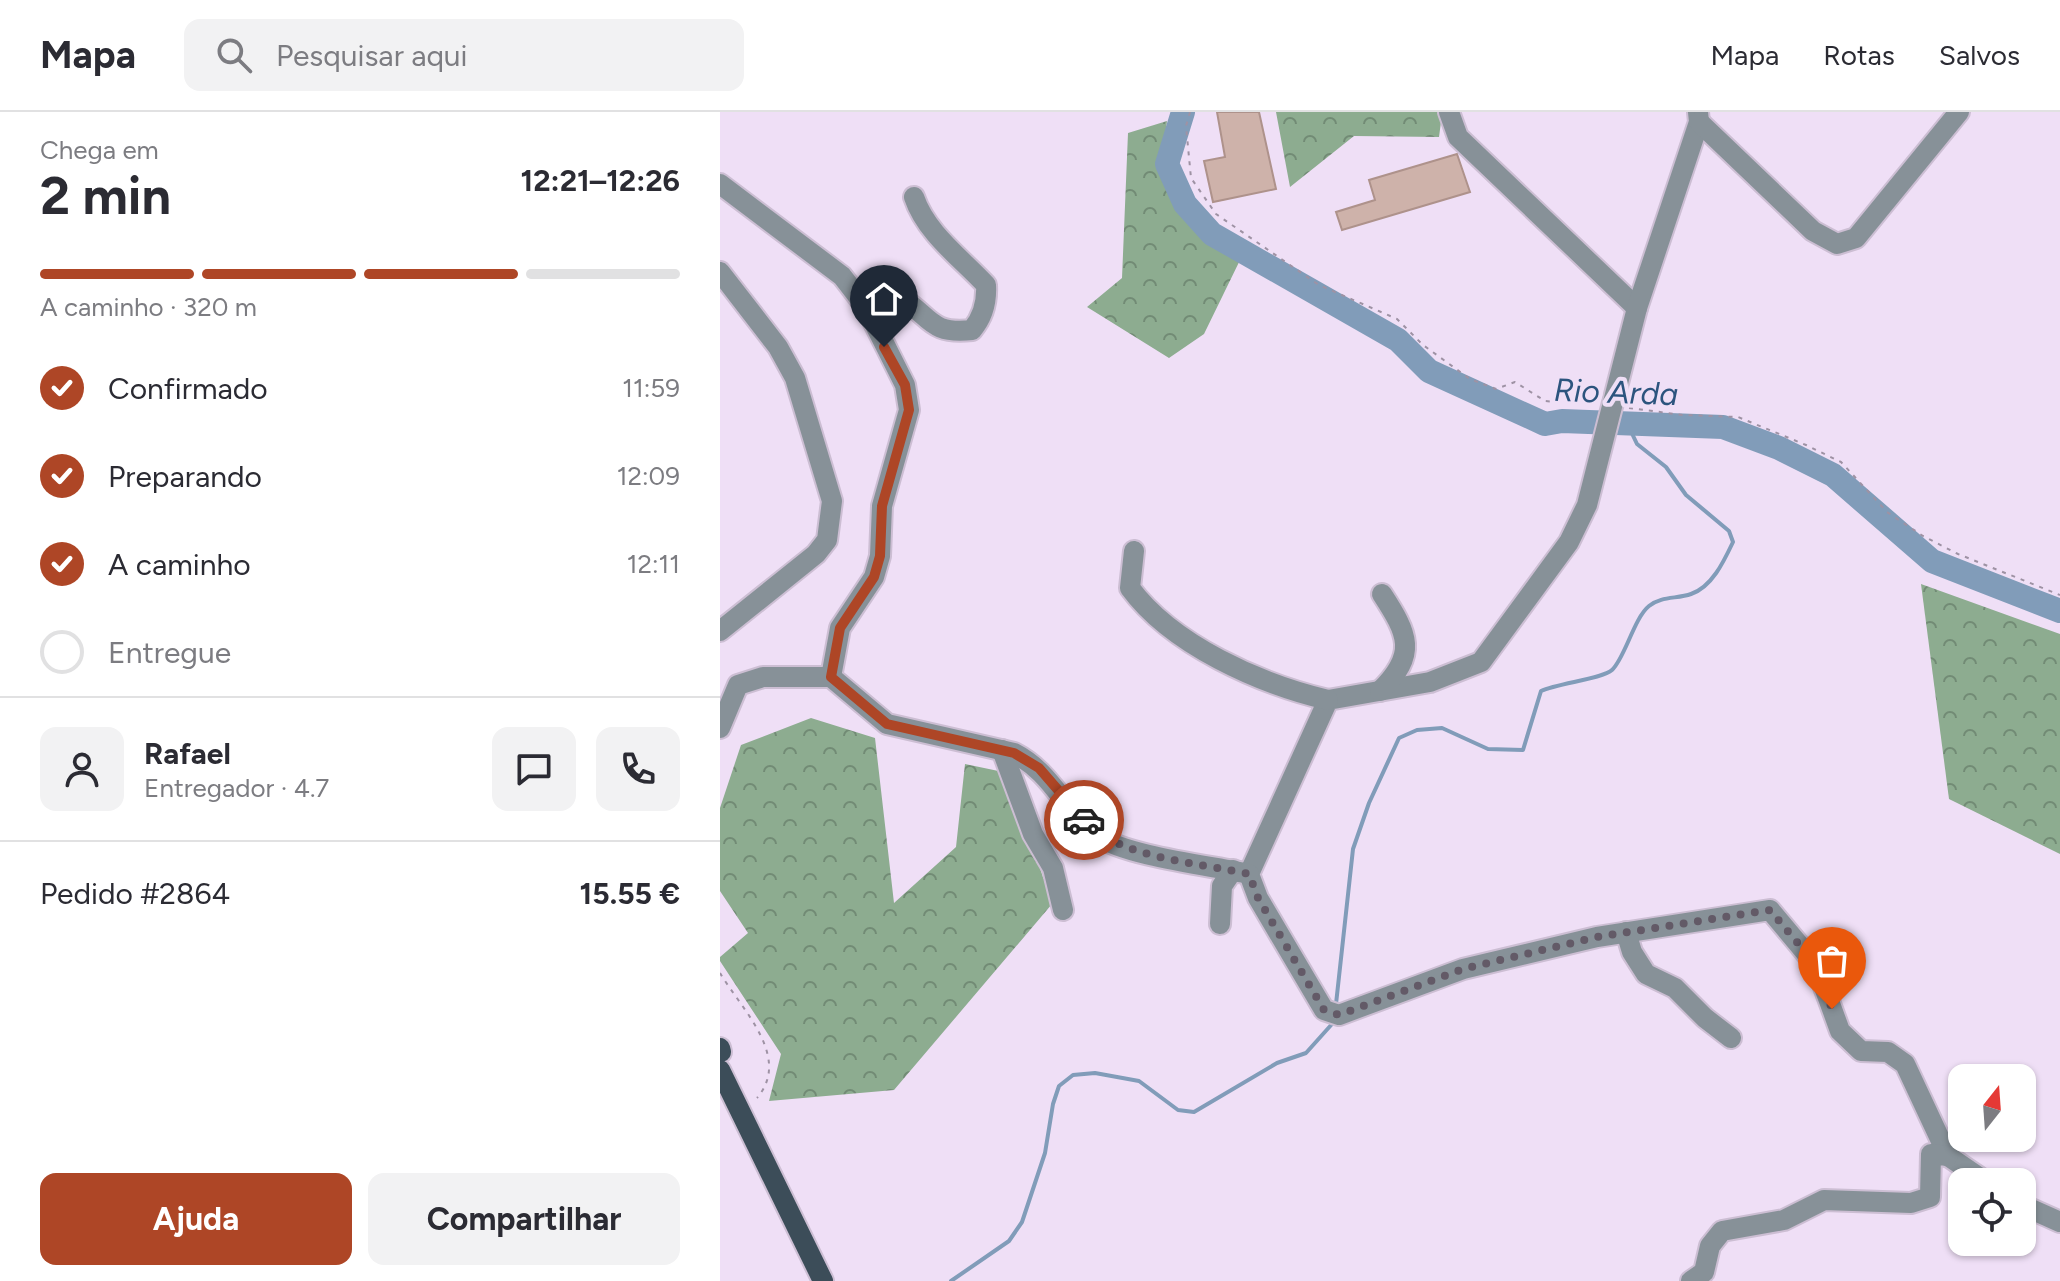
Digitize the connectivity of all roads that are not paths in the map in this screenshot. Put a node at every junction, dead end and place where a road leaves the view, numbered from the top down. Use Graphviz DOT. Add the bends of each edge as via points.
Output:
graph roads {
  1 [pos="1449,112"];
  2 [pos="1959,112"];
  3 [pos="1698,117"];
  4 [pos="720,184"];
  5 [pos="914,197"];
  6 [pos="720,272"];
  7 [pos="866,307"];
  8 [pos="1637,308"];
  9 [pos="1134,551"];
  10 [pos="1382,594"];
  11 [pos="720,631"];
  12 [pos="831,677"];
  13 [pos="1380,691"];
  14 [pos="1328,700"];
  15 [pos="720,728"];
  16 [pos="1002,750"];
  17 [pos="1241,872"];
  18 [pos="1063,910"];
  19 [pos="1220,924"];
  20 [pos="1626,932"];
  21 [pos="1731,1038"];
  22 [pos="722,1061"];
  23 [pos="1948,1156"];
  24 [pos="1966,1168"];
  25 [pos="2036,1211"];
  26 [pos="2060,1222"];
  27 [pos="823,1281"];
  28 [pos="1691,1281"];
  1 -- 8 [label="street" via="1458,137"];
  2 -- 3 [label="street" via="1856,238 1837,244 1813,231"];
  3 -- 8 [label="street"];
  4 -- 7 [label="street" via="842,276"];
  5 -- 7 [label="street" via="934,232 986,285 978,323 972,330 943,331 899,297"];
  6 -- 11 [label="street" via="778,347 795,378 832,501 827,540 816,554"];
  7 -- 12 [label="street" via="905,385 909,410 882,506 874,577 840,628"];
  8 -- 13 [label="street" via="1579,524 1481,662 1430,682"];
  9 -- 14 [label="street" via="1130,588 1148,613 1203,651 1298,693"];
  10 -- 13 [label="street" via="1405,629 1407,647 1400,667"];
  12 -- 15 [label="street" via="763,677 738,685"];
  12 -- 16 [label="street" via="887,724"];
  13 -- 14 [label="street"];
  14 -- 17 [label="street"];
  16 -- 17 [label="street" via="1039,768 1098,836 1129,849"];
  16 -- 18 [label="street" via="1033,834 1053,868"];
  17 -- 19 [label="street" via="1222,886"];
  17 -- 20 [label="street" via="1324,1010 1339,1015 1463,969"];
  20 -- 21 [label="street" via="1646,974 1675,988"];
  20 -- 23 [label="street" via="1770,910 1816,965 1840,1031 1861,1051 1888,1052 1905,1064"];
  22 -- 27 [label="main road"];
  23 -- 24 [label="street"];
  23 -- 28 [label="street" via="1931,1154 1930,1197 1911,1203 1824,1200 1784,1220 1722,1231 1710,1246 1704,1272"];
  25 -- 26 [label="street"];
}
